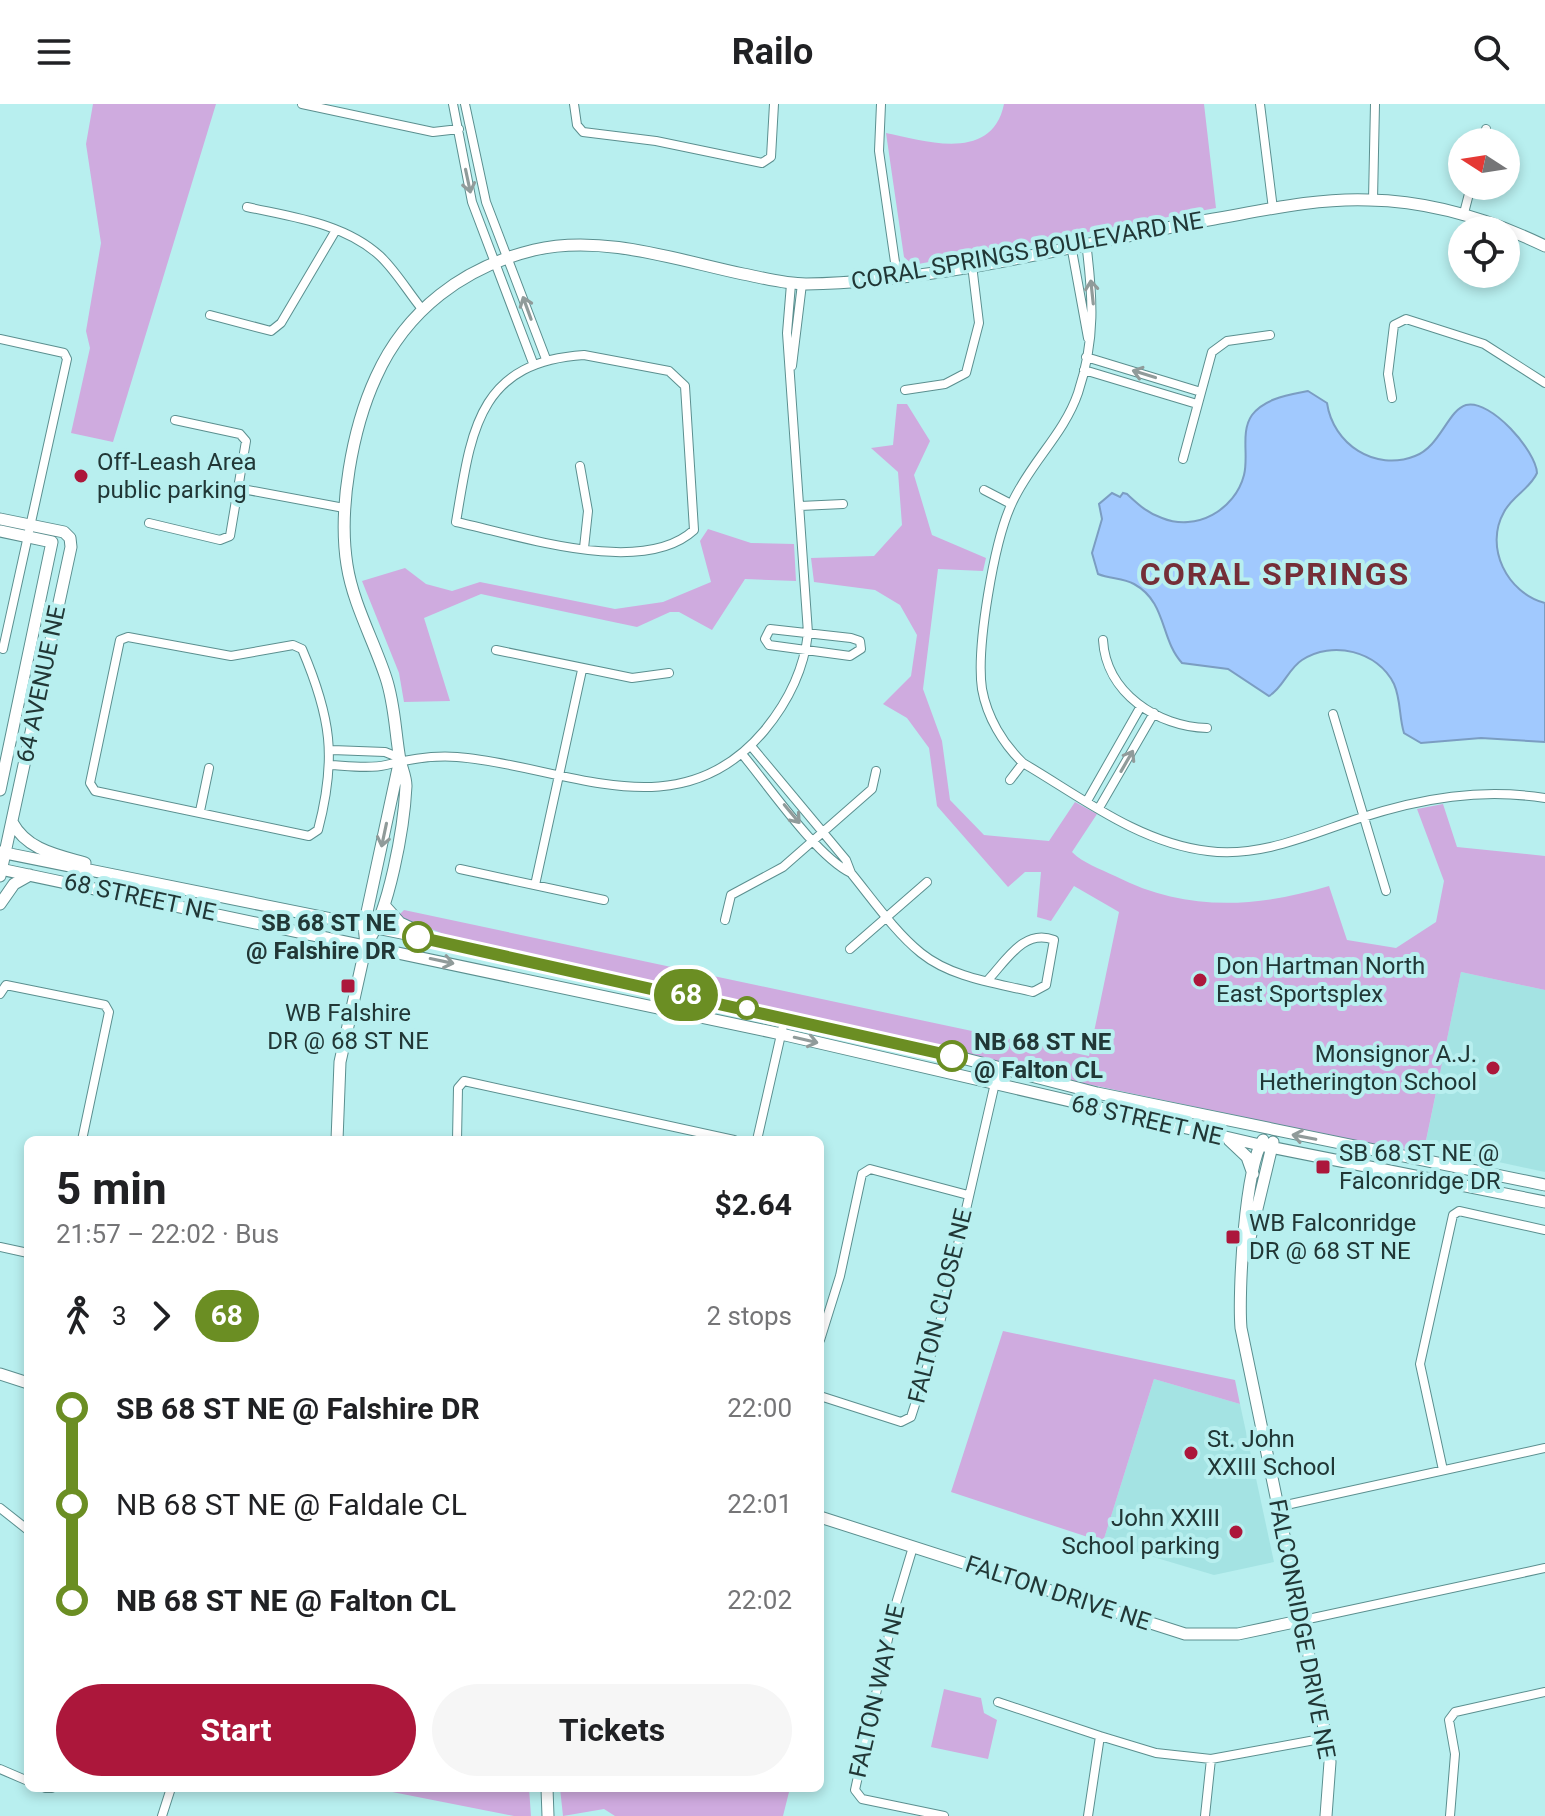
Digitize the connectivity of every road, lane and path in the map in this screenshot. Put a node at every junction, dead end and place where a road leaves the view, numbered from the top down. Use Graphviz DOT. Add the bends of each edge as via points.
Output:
graph roads {
  1 [pos="302,104"];
  2 [pos="453,104"];
  3 [pos="465,104"];
  4 [pos="574,104"];
  5 [pos="774,104"];
  6 [pos="881,104"];
  7 [pos="1260,104"];
  8 [pos="1375,104"];
  9 [pos="468,128"];
  10 [pos="457,130"];
  11 [pos="1373,200"];
  12 [pos="1467,200"];
  13 [pos="247,207"];
  14 [pos="1273,209"];
  15 [pos="1464,213"];
  16 [pos="336,230"];
  17 [pos="1086,242"];
  18 [pos="1071,245"];
  19 [pos="1545,246"];
  20 [pos="508,257"];
  21 [pos="494,262"];
  22 [pos="972,265"];
  23 [pos="897,276"];
  24 [pos="796,284"];
  25 [pos="422,309"];
  26 [pos="210,315"];
  27 [pos="1270,335"];
  28 [pos="0,339"];
  29 [pos="1089,342"];
  30 [pos="1086,357"];
  31 [pos="546,359"];
  32 [pos="533,363"];
  33 [pos="1084,370"];
  34 [pos="1545,383"];
  35 [pos="905,390"];
  36 [pos="1201,392"];
  37 [pos="1392,398"];
  38 [pos="1197,404"];
  39 [pos="175,420"];
  40 [pos="1183,459"];
  41 [pos="580,466"];
  42 [pos="237,488"];
  43 [pos="984,490"];
  44 [pos="843,504"];
  45 [pos="1011,504"];
  46 [pos="800,506"];
  47 [pos="344,508"];
  48 [pos="0,519"];
  49 [pos="149,523"];
  50 [pos="0,531"];
  51 [pos="30,531"];
  52 [pos="584,548"];
  53 [pos="808,633"];
  54 [pos="1103,640"];
  55 [pos="1,649"];
  56 [pos="496,650"];
  57 [pos="806,650"];
  58 [pos="0,662"];
  59 [pos="582,670"];
  60 [pos="669,673"];
  61 [pos="1141,706"];
  62 [pos="1154,713"];
  63 [pos="1333,714"];
  64 [pos="1207,728"];
  65 [pos="751,746"];
  66 [pos="332,750"];
  67 [pos="742,754"];
  68 [pos="400,758"];
  69 [pos="1023,763"];
  70 [pos="331,765"];
  71 [pos="209,768"];
  72 [pos="876,771"];
  73 [pos="559,777"];
  74 [pos="1010,780"];
  75 [pos="0,790"];
  76 [pos="1545,798"];
  77 [pos="1087,801"];
  78 [pos="1099,808"];
  79 [pos="200,811"];
  80 [pos="1362,817"];
  81 [pos="12,822"];
  82 [pos="817,835"];
  83 [pos="2,853"];
  84 [pos="460,869"];
  85 [pos="0,872"];
  86 [pos="30,875"];
  87 [pos="114,875"];
  88 [pos="927,882"];
  89 [pos="535,885"];
  90 [pos="1386,891"];
  91 [pos="604,900"];
  92 [pos="0,904"];
  93 [pos="384,905"];
  94 [pos="887,916"];
  95 [pos="725,920"];
  96 [pos="364,926"];
  97 [pos="377,929"];
  98 [pos="441,941"];
  99 [pos="366,945"];
  100 [pos="850,949"];
  101 [pos="987,981"];
  102 [pos="0,994"];
  103 [pos="785,1017"];
  104 [pos="781,1034"];
  105 [pos="998,1070"];
  106 [pos="995,1086"];
  107 [pos="1270,1130"];
  108 [pos="83,1136"];
  109 [pos="337,1136"];
  110 [pos="457,1136"];
  111 [pos="716,1136"];
  112 [pos="758,1136"];
  113 [pos="1226,1137"];
  114 [pos="1260,1145"];
  115 [pos="1274,1147"];
  116 [pos="1253,1174"];
  117 [pos="1545,1185"];
  118 [pos="968,1195"];
  119 [pos="1545,1202"];
  120 [pos="1545,1230"];
  121 [pos="0,1247"];
  122 [pos="24,1252"];
  123 [pos="1245,1254"];
  124 [pos="824,1327"];
  125 [pos="0,1374"];
  126 [pos="24,1382"];
  127 [pos="824,1397"];
  128 [pos="1545,1448"];
  129 [pos="1443,1470"];
  130 [pos="1277,1507"];
  131 [pos="0,1508"];
  132 [pos="824,1518"];
  133 [pos="24,1527"];
  134 [pos="913,1547"];
  135 [pos="1545,1568"];
  136 [pos="1299,1621"];
  137 [pos="1545,1692"];
  138 [pos="998,1702"];
  139 [pos="1100,1736"];
  140 [pos="1326,1738"];
  141 [pos="1211,1759"];
  142 [pos="0,1769"];
  143 [pos="24,1779"];
  144 [pos="170,1792"];
  145 [pos="547,1792"];
  146 [pos="162,1816"];
  147 [pos="548,1816"];
  148 [pos="944,1816"];
  149 [pos="1088,1816"];
  150 [pos="1205,1816"];
  151 [pos="1326,1816"];
  152 [pos="1450,1816"];
  1 -- 10 [label="street" via="433,132"];
  2 -- 10 [label="street"];
  3 -- 9 [label="street"];
  4 -- 5 [label="street" via="583,132 762,163 771,157"];
  6 -- 23 [label="street" via="879,151"];
  7 -- 14 [label="street"];
  8 -- 11 [label="street"];
  9 -- 10 [label="street"];
  9 -- 20 [label="street" via="486,202"];
  10 -- 21 [label="street, one-way" via="472,202"];
  11 -- 14 [label="street, CORAL SPRINGS BOULEVARD NE"];
  11 -- 15 [label="street, CORAL SPRINGS BOULEVARD NE"];
  12 -- 15 [label="street"];
  13 -- 16 [label="street"];
  14 -- 17 [label="street, CORAL SPRINGS BOULEVARD NE"];
  15 -- 19 [label="street, CORAL SPRINGS BOULEVARD NE"];
  16 -- 25 [label="street" via="381,257"];
  16 -- 26 [label="street" via="281,323 271,331"];
  17 -- 18 [label="street, CORAL SPRINGS BOULEVARD NE"];
  29 -- 17 [label="street, one-way" via="1093,299"];
  18 -- 22 [label="street, CORAL SPRINGS BOULEVARD NE"];
  18 -- 29 [label="street"];
  20 -- 21 [label="street, CORAL SPRINGS BOULEVARD NE"];
  20 -- 24 [label="street, CORAL SPRINGS BOULEVARD NE" via="540,248 605,246"];
  31 -- 20 [label="street, one-way"];
  21 -- 25 [label="street, CORAL SPRINGS BOULEVARD NE" via="454,283"];
  21 -- 32 [label="street"];
  22 -- 23 [label="street, CORAL SPRINGS BOULEVARD NE"];
  22 -- 35 [label="street" via="978,334 966,373 945,384"];
  23 -- 24 [label="street, CORAL SPRINGS BOULEVARD NE"];
  24 -- 46 [label="street" via="787,333"];
  25 -- 47 [label="street, CORAL SPRINGS BOULEVARD NE" via="403,329 372,384"];
  27 -- 36 [label="street" via="1216,347"];
  28 -- 51 [label="street" via="64,353 67,359"];
  29 -- 30 [label="street"];
  30 -- 33 [label="street"];
  36 -- 30 [label="street, one-way"];
  31 -- 32 [label="street"];
  31 -- 52 [label="street" via="600,357 669,371 685,386 694,530 642,552"];
  32 -- 52 [label="street" via="501,387 479,417 456,522"];
  33 -- 38 [label="street"];
  33 -- 45 [label="street" via="1069,415"];
  34 -- 37 [label="street" via="1484,344 1406,319 1394,325 1388,374"];
  36 -- 38 [label="street"];
  38 -- 40 [label="street"];
  39 -- 42 [label="street" via="240,434 246,441"];
  41 -- 52 [label="street" via="588,511"];
  42 -- 47 [label="street"];
  42 -- 49 [label="street" via="230,536 220,540"];
  43 -- 45 [label="street"];
  44 -- 46 [label="street"];
  45 -- 69 [label="street" via="995,567 982,688 1000,734"];
  46 -- 53 [label="street"];
  47 -- 68 [label="street, CORAL SPRINGS BOULEVARD NE" via="348,573 387,680"];
  48 -- 51 [label="street"];
  50 -- 51 [label="street"];
  51 -- 55 [label="street"];
  51 -- 75 [label="street, 64 AVENUE NE" via="52,542"];
  51 -- 81 [label="street, 64 AVENUE NE" via="64,532 70,538"];
  53 -- 57 [label="street"];
  53 -- 57 [label="street" via="770,629 765,634 769,645"];
  53 -- 57 [label="street" via="860,641 861,649 850,656"];
  54 -- 61 [label="street" via="1109,671"];
  55 -- 58 [label="street"];
  56 -- 59 [label="street"];
  57 -- 65 [label="street" via="780,711"];
  59 -- 60 [label="street" via="632,678"];
  59 -- 73 [label="street"];
  61 -- 62 [label="street"];
  61 -- 77 [label="street"];
  62 -- 64 [label="street" via="1184,727"];
  78 -- 62 [label="street, one-way"];
  63 -- 80 [label="street"];
  65 -- 67 [label="street"];
  65 -- 82 [label="street"];
  66 -- 68 [label="street" via="385,752"];
  66 -- 70 [label="street"];
  66 -- 79 [label="street" via="325,706 302,649 293,645 231,656 128,637 120,640 90,783 95,791"];
  67 -- 73 [label="street" via="713,771 664,786 625,788"];
  67 -- 82 [label="street, one-way"];
  68 -- 70 [label="street" via="385,766"];
  68 -- 73 [label="street" via="458,757"];
  68 -- 93 [label="street, CORAL SPRINGS BOULEVARD NE" via="406,781"];
  68 -- 96 [label="street, CORAL SPRINGS BOULEVARD NE, one-way"];
  69 -- 74 [label="street"];
  69 -- 77 [label="street"];
  70 -- 79 [label="street" via="318,830 309,836"];
  71 -- 79 [label="street"];
  72 -- 82 [label="street" via="872,789"];
  73 -- 89 [label="street"];
  76 -- 80 [label="street" via="1450,795"];
  77 -- 78 [label="street"];
  78 -- 80 [label="street" via="1154,838 1223,853 1272,847"];
  80 -- 90 [label="street"];
  81 -- 83 [label="street, 64 AVENUE NE"];
  81 -- 87 [label="street" via="32,845"];
  82 -- 94 [label="street" via="839,867 851,873"];
  82 -- 95 [label="street" via="783,867 731,895"];
  83 -- 85 [label="street, 64 AVENUE NE"];
  83 -- 87 [label="street, 68 STREET NE"];
  84 -- 89 [label="street"];
  85 -- 86 [label="street, 68 STREET NE"];
  86 -- 92 [label="street" via="14,884"];
  86 -- 99 [label="street, 68 STREET NE"];
  87 -- 96 [label="street, 68 STREET NE"];
  88 -- 94 [label="street"];
  89 -- 91 [label="street"];
  93 -- 97 [label="street, CORAL SPRINGS BOULEVARD NE"];
  93 -- 98 [label="street" via="400,923"];
  94 -- 100 [label="street"];
  94 -- 101 [label="street" via="921,953 943,967"];
  96 -- 97 [label="street, 68 STREET NE"];
  96 -- 99 [label="street, CORAL SPRINGS BOULEVARD NE"];
  97 -- 98 [label="street, 68 STREET NE"];
  97 -- 99 [label="street, CORAL SPRINGS BOULEVARD NE"];
  98 -- 103 [label="street, 68 STREET NE"];
  99 -- 104 [label="street, 68 STREET NE, one-way"];
  99 -- 109 [label="street" via="340,1062"];
  101 -- 101 [label="street" via="1033,992 1046,985 1054,940 1040,934 1029,937"];
  102 -- 108 [label="street" via="6,985 105,1005 109,1012"];
  103 -- 104 [label="street"];
  103 -- 105 [label="street, 68 STREET NE"];
  104 -- 106 [label="street, 68 STREET NE, one-way"];
  104 -- 112 [label="street"];
  105 -- 106 [label="street, FALTON CLOSE NE"];
  105 -- 107 [label="street, 68 STREET NE"];
  106 -- 113 [label="street, 68 STREET NE"];
  106 -- 118 [label="street, FALTON CLOSE NE"];
  107 -- 114 [label="street, FALCONRIDGE DRIVE NE"];
  107 -- 115 [label="street, FALCONRIDGE DRIVE NE"];
  117 -- 107 [label="street, 68 STREET NE, one-way"];
  110 -- 111 [label="street" via="458,1088 464,1081"];
  113 -- 114 [label="street, 68 STREET NE"];
  113 -- 116 [label="street" via="1247,1157"];
  114 -- 115 [label="street, 68 STREET NE"];
  114 -- 116 [label="street, FALCONRIDGE DRIVE NE"];
  115 -- 119 [label="street, 68 STREET NE"];
  115 -- 123 [label="street, FALCONRIDGE DRIVE NE"];
  116 -- 123 [label="street, FALCONRIDGE DRIVE NE"];
  118 -- 124 [label="street, FALTON CLOSE NE" via="870,1169 862,1174"];
  118 -- 127 [label="street, FALTON CLOSE NE" via="937,1336 911,1417 901,1422"];
  120 -- 129 [label="street" via="1459,1211 1453,1215 1420,1364"];
  121 -- 122 [label="street"];
  123 -- 130 [label="street, FALCONRIDGE DRIVE NE" via="1241,1328"];
  125 -- 126 [label="street"];
  128 -- 129 [label="street"];
  129 -- 130 [label="street"];
  130 -- 136 [label="street, FALCONRIDGE DRIVE NE"];
  131 -- 133 [label="street"];
  132 -- 134 [label="street, FALTON DRIVE NE"];
  134 -- 136 [label="street, FALTON DRIVE NE" via="1185,1634 1238,1634"];
  134 -- 148 [label="street, FALTON WAY NE" via="855,1790 862,1799"];
  135 -- 136 [label="street"];
  136 -- 140 [label="street, FALCONRIDGE DRIVE NE"];
  137 -- 152 [label="street" via="1455,1712 1449,1720 1455,1754"];
  138 -- 139 [label="street"];
  139 -- 141 [label="street" via="1156,1753"];
  139 -- 149 [label="street"];
  140 -- 141 [label="street"];
  140 -- 151 [label="street, FALCONRIDGE DRIVE NE"];
  141 -- 150 [label="street"];
  142 -- 143 [label="street"];
  144 -- 146 [label="street"];
  145 -- 147 [label="street"];
}
